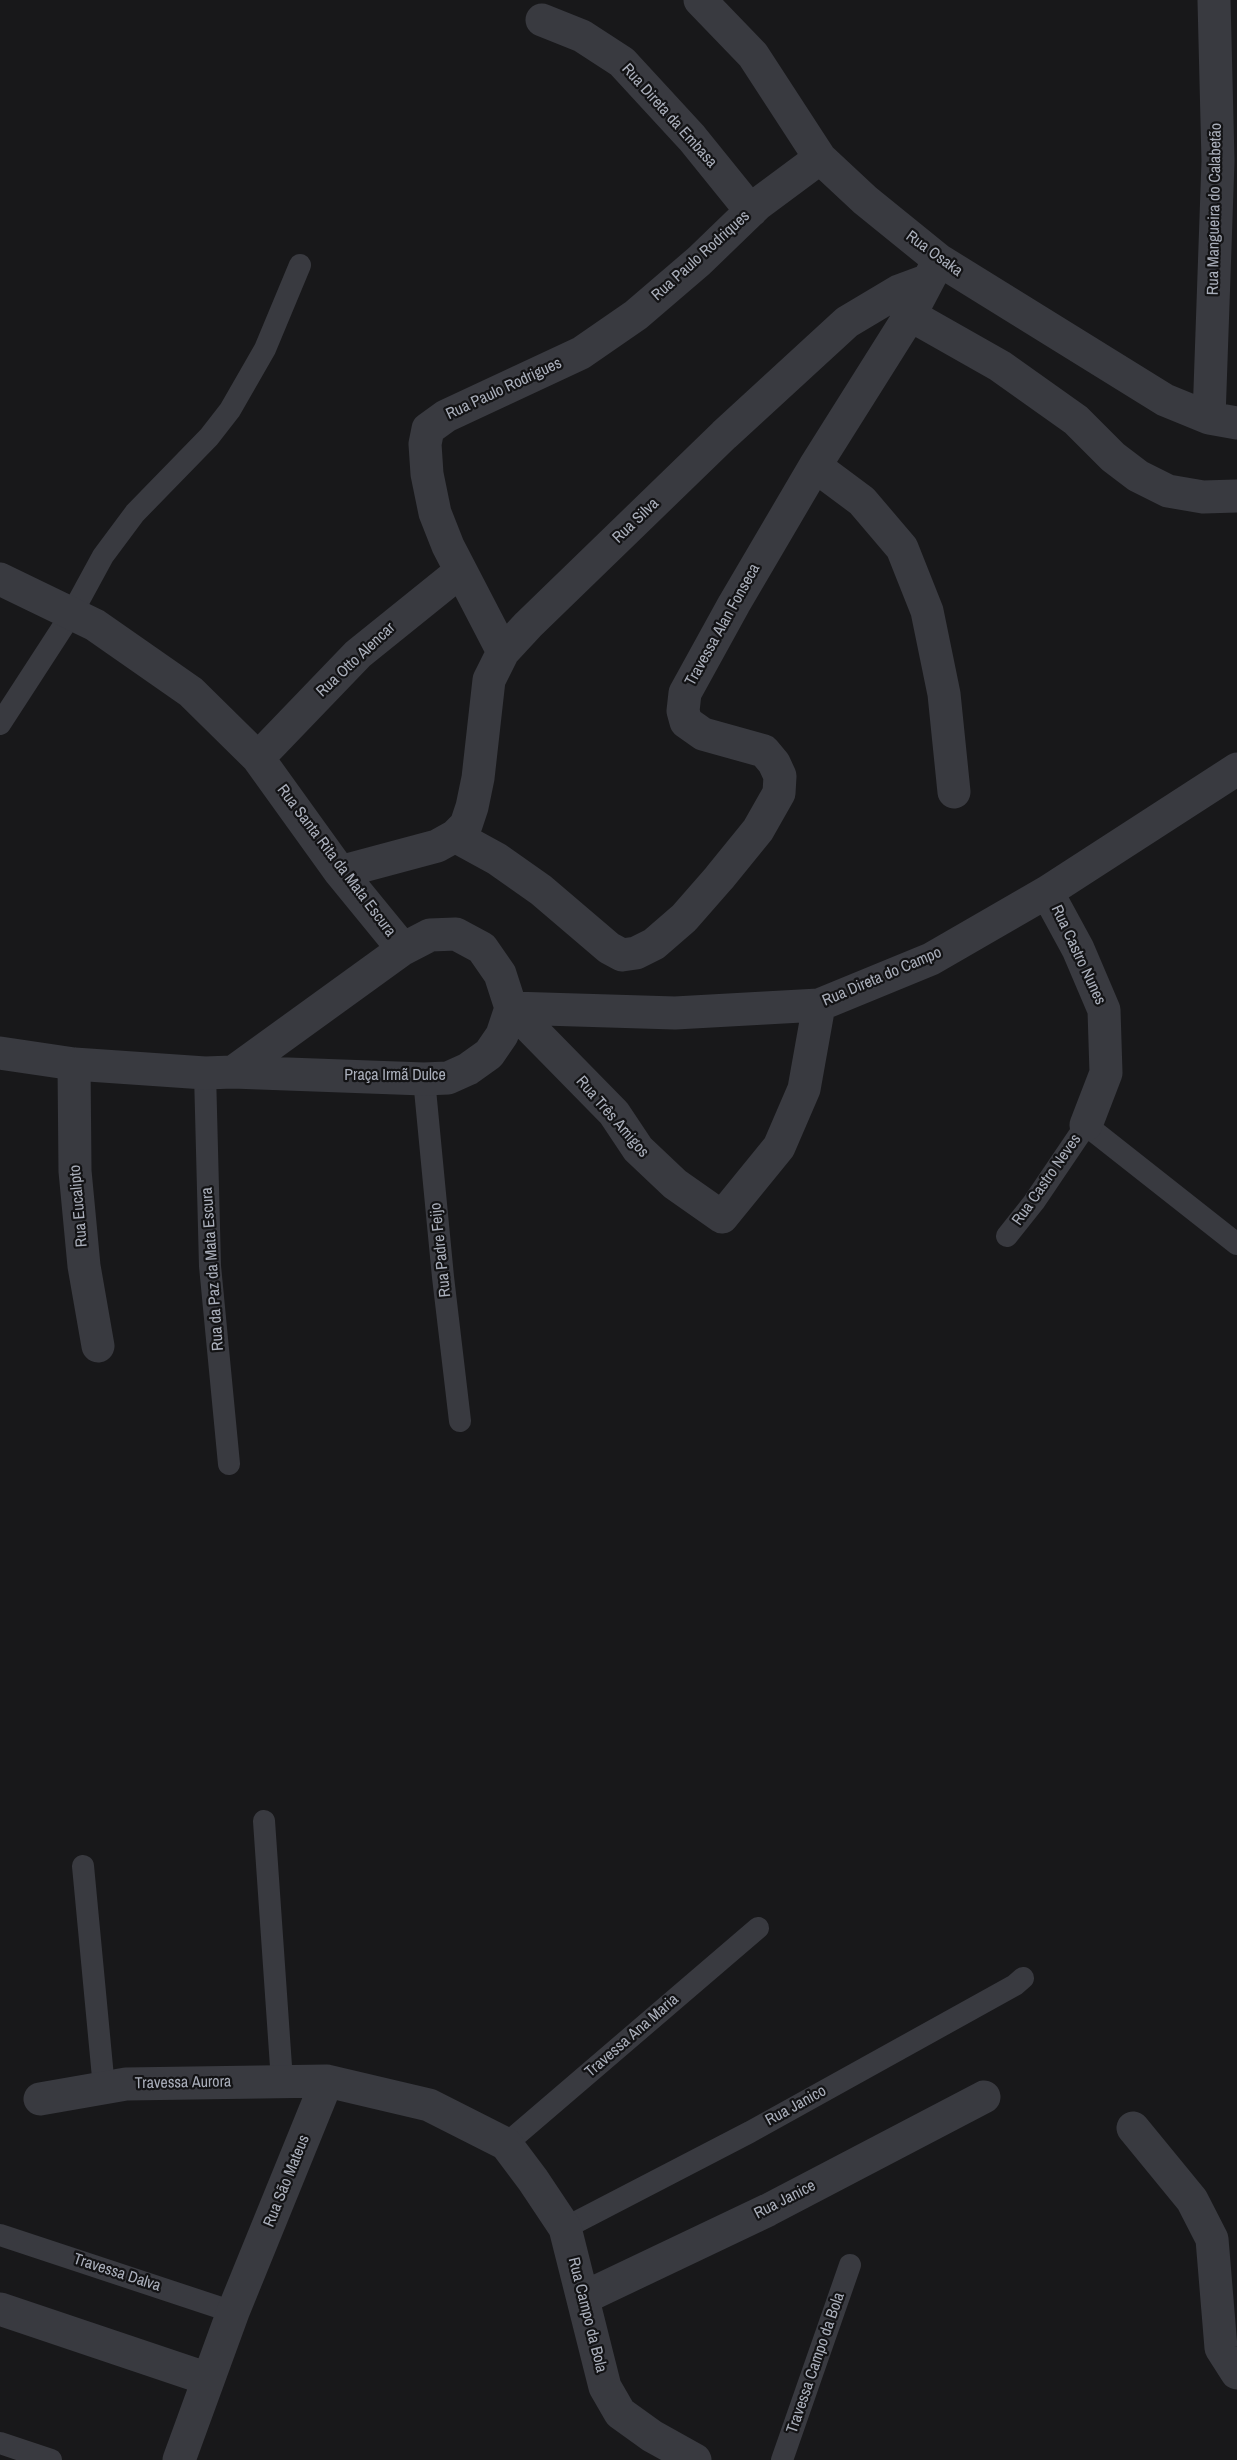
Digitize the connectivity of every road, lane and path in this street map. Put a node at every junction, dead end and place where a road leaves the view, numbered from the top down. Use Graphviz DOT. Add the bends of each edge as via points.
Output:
graph roads {
  1 [pos="700,0"];
  2 [pos="1214,0"];
  3 [pos="542,20"];
  4 [pos="820,158"];
  5 [pos="751,211"];
  6 [pos="300,265"];
  7 [pos="933,271"];
  8 [pos="910,315"];
  9 [pos="581,353"];
  10 [pos="1223,421"];
  11 [pos="815,466"];
  12 [pos="1237,496"];
  13 [pos="461,571"];
  14 [pos="0,579"];
  15 [pos="72,613"];
  16 [pos="503,652"];
  17 [pos="0,724"];
  18 [pos="258,758"];
  19 [pos="1237,769"];
  20 [pos="954,792"];
  21 [pos="456,836"];
  22 [pos="340,872"];
  23 [pos="1047,892"];
  24 [pos="403,949"];
  25 [pos="819,1005"];
  26 [pos="511,1008"];
  27 [pos="0,1053"];
  28 [pos="74,1064"];
  29 [pos="219,1073"];
  30 [pos="424,1079"];
  31 [pos="1086,1125"];
  32 [pos="1007,1236"];
  33 [pos="1237,1244"];
  34 [pos="99,1346"];
  35 [pos="460,1421"];
  36 [pos="229,1464"];
  37 [pos="264,1821"];
  38 [pos="83,1866"];
  39 [pos="758,1928"];
  40 [pos="1023,1978"];
  41 [pos="282,2080"];
  42 [pos="327,2081"];
  43 [pos="104,2088"];
  44 [pos="984,2097"];
  45 [pos="40,2099"];
  46 [pos="1133,2128"];
  47 [pos="506,2144"];
  48 [pos="565,2228"];
  49 [pos="0,2235"];
  50 [pos="850,2265"];
  51 [pos="583,2298"];
  52 [pos="0,2309"];
  53 [pos="233,2312"];
  54 [pos="1237,2373"];
  55 [pos="208,2379"];
  56 [pos="0,2443"];
  57 [pos="51,2460"];
  58 [pos="179,2460"];
  59 [pos="695,2460"];
  60 [pos="782,2460"];
  1 -- 4 [label="street, Rua Osaka" via="753,55"];
  2 -- 10 [label="street, Rua Mangueira do Calabetão"];
  3 -- 5 [label="street, Rua Direta da Embasa" via="582,36 622,62 692,138"];
  4 -- 5 [label="street, Rua Paulo Rodriques"];
  4 -- 7 [label="street, Rua Osaka"];
  5 -- 9 [label="street, Rua Paulo Rodriques" via="636,315"];
  6 -- 15 [label="lane" via="265,349 230,410 209,438 135,513 103,556"];
  7 -- 8 [label="street, Travessa Alan Fonseca"];
  7 -- 10 [label="street, Rua Osaka" via="1165,400"];
  7 -- 16 [label="street, Rua Silva" via="847,322 724,435"];
  8 -- 11 [label="street, Travessa Alan Fonseca"];
  8 -- 12 [label="street" via="1000,366 1076,420 1138,476 1168,491 1203,498"];
  9 -- 13 [label="street, Rua Paulo Rodrigues" via="446,416 428,429 427,474 435,513"];
  11 -- 20 [label="street" via="862,501 902,548 927,611 944,694"];
  11 -- 21 [label="street, Travessa Alan Fonseca" via="685,693 686,722 703,734 764,751 780,776 778,793 758,830 684,918 654,944 622,955 541,890"];
  13 -- 16 [label="street"];
  13 -- 18 [label="street, Rua Otto Alencar" via="358,654"];
  14 -- 15 [label="street, Rua Santa Rita da Mata Escura"];
  15 -- 17 [label="lane"];
  15 -- 18 [label="street, Rua Santa Rita da Mata Escura" via="191,693"];
  16 -- 21 [label="street, Rua Silva" via="489,680 472,807 466,825"];
  18 -- 22 [label="street, Rua Santa Rita da Mata Escura"];
  19 -- 23 [label="street, Rua Direta do Campo"];
  21 -- 22 [label="street" via="437,846"];
  22 -- 24 [label="street, Rua Santa Rita da Mata Escura"];
  23 -- 25 [label="street, Rua Direta do Campo" via="931,959"];
  23 -- 31 [label="street, Rua Castro Nunes" via="1078,949 1104,1010 1106,1072"];
  24 -- 26 [label="street" via="430,935 456,934 465,938 483,948 500,974"];
  24 -- 29 [label="street, Rua Santa Rita da Mata Escura"];
  25 -- 26 [label="street, Rua Direta do Campo" via="675,1013"];
  25 -- 26 [label="street, Rua Três Amigos" via="804,1089 778,1147 722,1217 675,1184 638,1149 614,1113"];
  26 -- 30 [label="street, Praça Irmã Dulce" via="502,1035 489,1054 468,1070 448,1078"];
  27 -- 28 [label="street"];
  28 -- 29 [label="street"];
  28 -- 34 [label="street, Rua Eucalipto" via="78,1206"];
  29 -- 30 [label="street, Praça Irmã Dulce"];
  29 -- 36 [label="lane, Rua da Paz da Mata Escura" via="210,1266"];
  30 -- 35 [label="lane, Rua Padre Feijo"];
  31 -- 32 [label="lane, Rua Castro Neves"];
  31 -- 33 [label="lane"];
  37 -- 41 [label="lane"];
  38 -- 43 [label="lane"];
  39 -- 47 [label="lane, Travessa Ana Maria"];
  40 -- 48 [label="lane, Rua Janico" via="750,2132"];
  41 -- 42 [label="street, Travessa Aurora"];
  41 -- 43 [label="street, Travessa Aurora" via="126,2084"];
  42 -- 47 [label="street" via="429,2105"];
  42 -- 53 [label="street, Rua São Mateus"];
  43 -- 45 [label="street, Travessa Aurora"];
  44 -- 51 [label="street, Rua Janice" via="768,2210"];
  46 -- 54 [label="street" via="1192,2200 1212,2240 1221,2348"];
  47 -- 48 [label="street, Rua Campo da Bola"];
  48 -- 51 [label="street, Rua Campo da Bola"];
  49 -- 53 [label="lane, Travessa Dalva"];
  50 -- 60 [label="lane, Travessa Campo da Bola"];
  51 -- 59 [label="street, Rua Campo da Bola" via="605,2387 620,2413"];
  52 -- 55 [label="street"];
  53 -- 55 [label="street, Rua São Mateus"];
  55 -- 58 [label="street, Rua São Mateus"];
  56 -- 57 [label="lane"];
}
